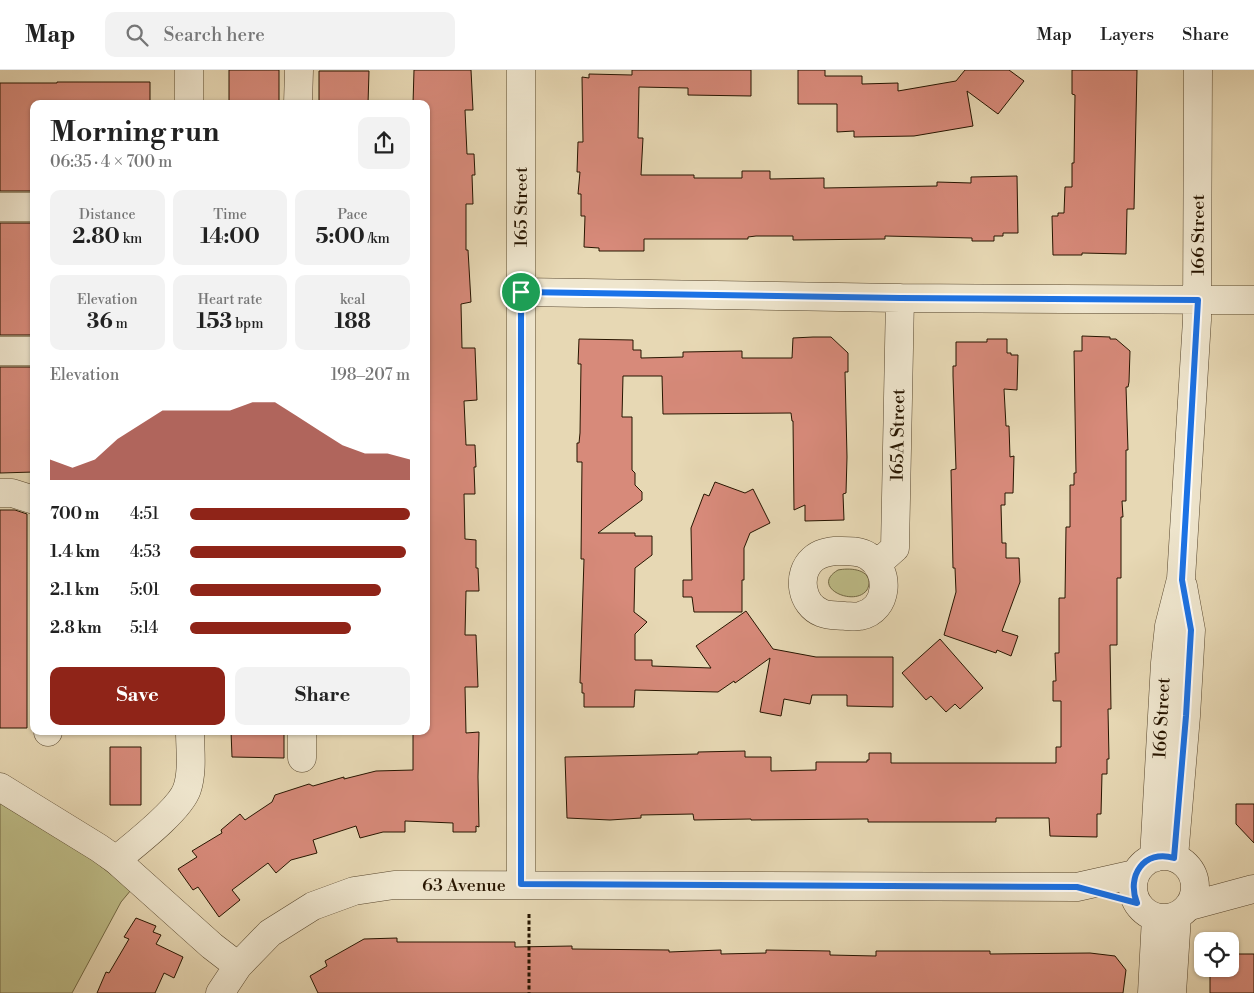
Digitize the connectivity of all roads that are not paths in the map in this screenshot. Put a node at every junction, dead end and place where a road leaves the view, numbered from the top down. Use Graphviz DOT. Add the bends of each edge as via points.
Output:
graph roads {
  1 [pos="189,70"];
  2 [pos="299,70"];
  3 [pos="521,70"];
  4 [pos="1198,70"];
  5 [pos="189,100"];
  6 [pos="298,100"];
  7 [pos="0,207"];
  8 [pos="30,207"];
  9 [pos="521,292"];
  10 [pos="900,298"];
  11 [pos="1198,300"];
  12 [pos="1254,300"];
  13 [pos="0,351"];
  14 [pos="30,351"];
  15 [pos="0,493"];
  16 [pos="30,499"];
  17 [pos="877,564"];
  18 [pos="190,735"];
  19 [pos="302,735"];
  20 [pos="302,758"];
  21 [pos="0,787"];
  22 [pos="116,860"];
  23 [pos="1164,866"];
  24 [pos="521,884"];
  25 [pos="1077,887"];
  26 [pos="1253,888"];
  27 [pos="1165,910"];
  28 [pos="238,966"];
  29 [pos="220,993"];
  30 [pos="1152,993"];
  31 [pos="1172,993"];
  1 -- 5 [label="street"];
  2 -- 6 [label="street"];
  3 -- 9 [label="street, 165 Street"];
  4 -- 11 [label="street, 166 Street"];
  7 -- 8 [label="street"];
  9 -- 10 [label="street"];
  9 -- 24 [label="street, 165 Street"];
  10 -- 11 [label="street"];
  10 -- 17 [label="street, 165A Street" via="895,548"];
  11 -- 12 [label="street"];
  11 -- 23 [label="street, 166 Street" via="1182,580 1169,626 1174,716"];
  13 -- 14 [label="street"];
  15 -- 16 [label="street"];
  18 -- 22 [label="street" via="190,773 187,790 179,804"];
  19 -- 20 [label="street"];
  21 -- 22 [label="street"];
  22 -- 28 [label="street"];
  23 -- 25 [label="street, 63 Avenue"];
  23 -- 26 [label="street, 63 Avenue"];
  23 -- 27 [label="street" via="1196,885 1195,896"];
  23 -- 27 [label="street" via="1133,884 1133,894"];
  24 -- 25 [label="street, 63 Avenue"];
  24 -- 28 [label="street, 63 Avenue" via="394,884 354,891 313,906 270,933"];
  25 -- 27 [label="street, 63 Avenue"];
  26 -- 27 [label="street, 63 Avenue"];
  27 -- 30 [label="street"];
  27 -- 31 [label="street"];
  28 -- 29 [label="street, 63 Avenue"];
}
